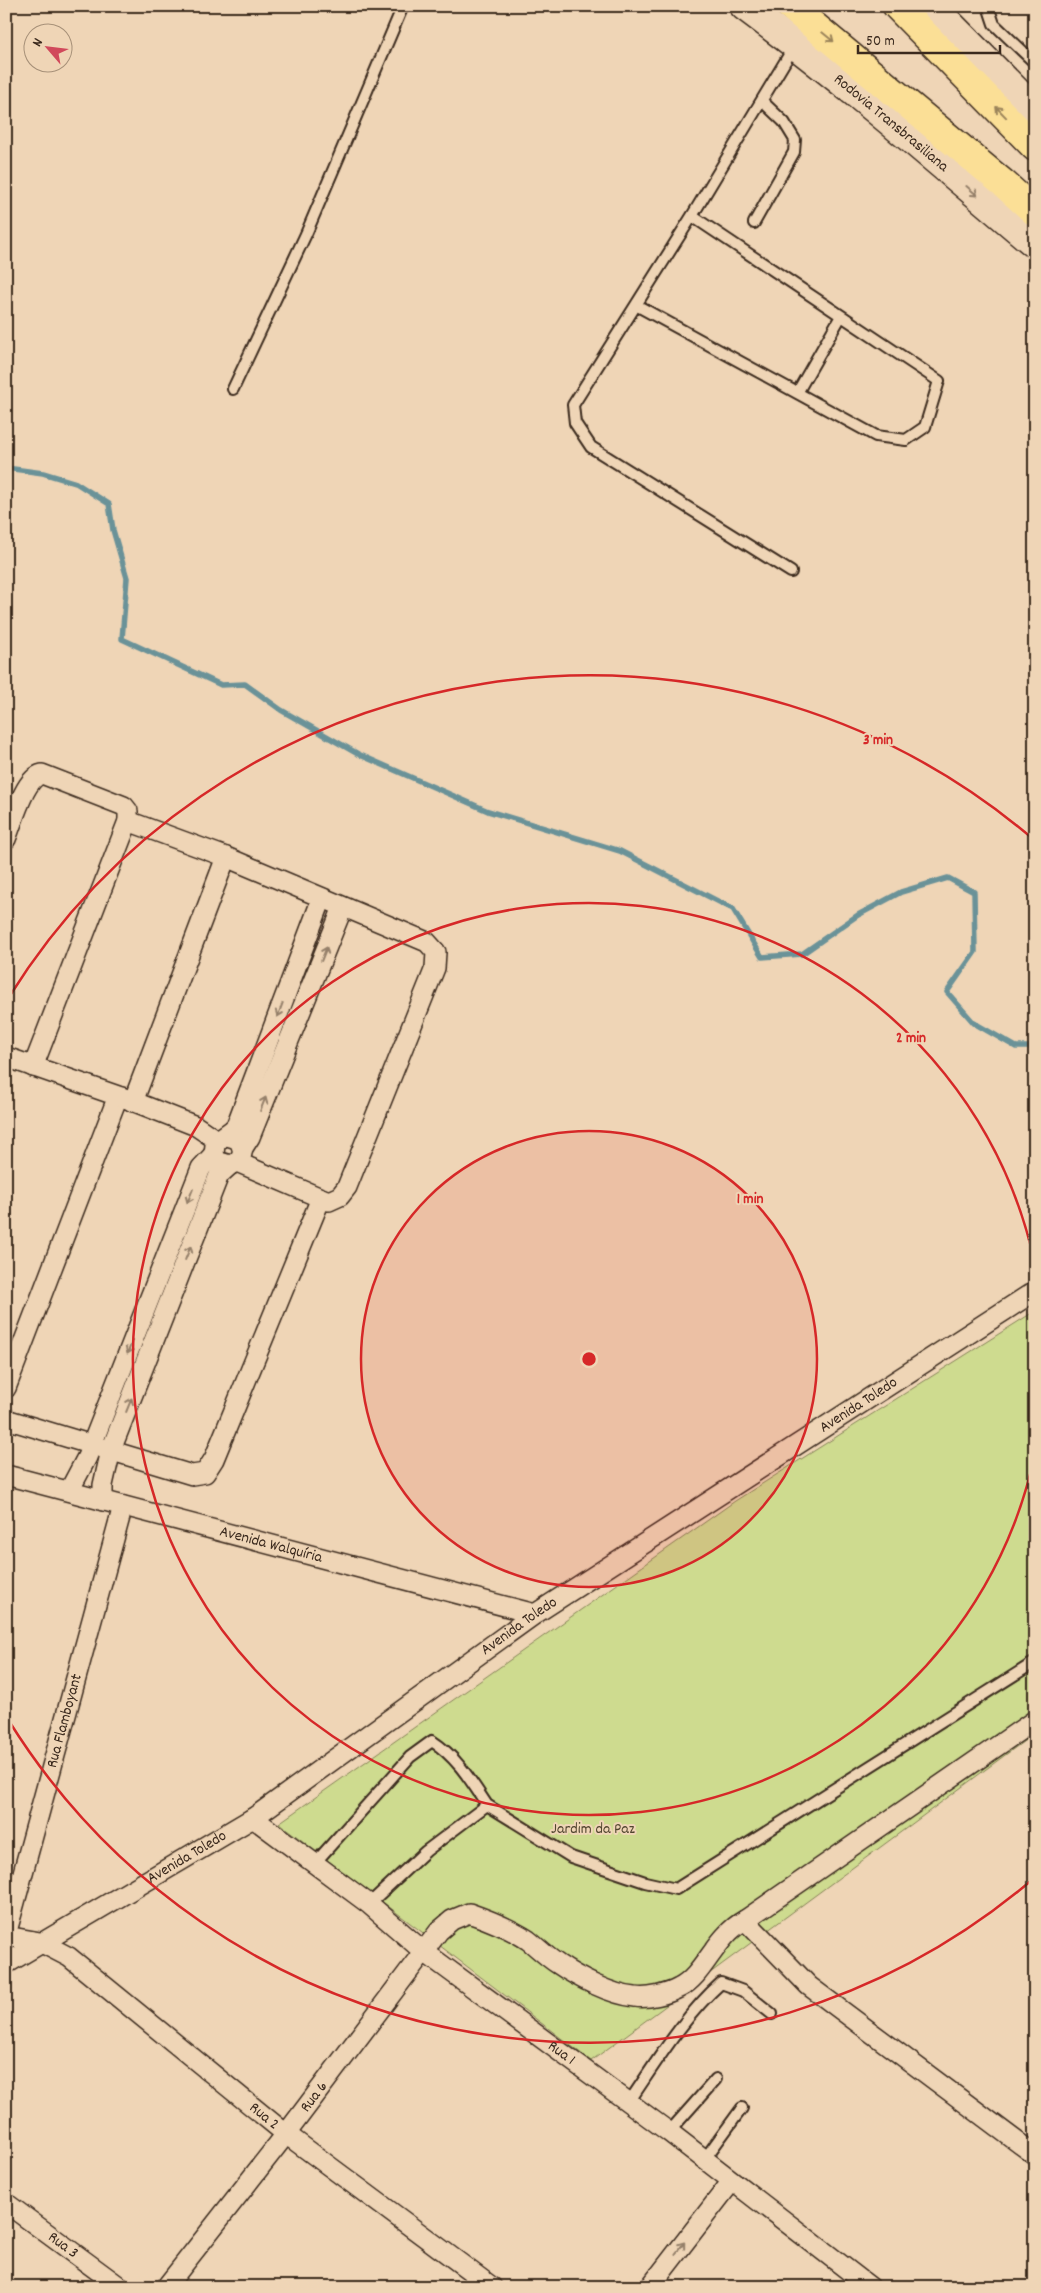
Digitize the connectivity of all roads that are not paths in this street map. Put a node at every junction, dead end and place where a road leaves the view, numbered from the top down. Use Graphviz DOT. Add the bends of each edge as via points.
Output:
graph roads {
  1 [pos="403,6"];
  2 [pos="744,6"];
  3 [pos="790,6"];
  4 [pos="897,6"];
  5 [pos="988,6"];
  6 [pos="934,7"];
  7 [pos="796,44"];
  8 [pos="1035,63"];
  9 [pos="762,101"];
  10 [pos="1035,110"];
  11 [pos="1035,147"];
  12 [pos="1035,212"];
  13 [pos="692,216"];
  14 [pos="754,223"];
  15 [pos="1035,244"];
  16 [pos="636,305"];
  17 [pos="841,316"];
  18 [pos="233,389"];
  19 [pos="797,393"];
  20 [pos="791,572"];
  21 [pos="128,820"];
  22 [pos="6,839"];
  23 [pos="226,857"];
  24 [pos="322,898"];
  25 [pos="343,907"];
  26 [pos="6,1057"];
  27 [pos="33,1067"];
  28 [pos="126,1099"];
  29 [pos="220,1144"];
  30 [pos="237,1159"];
  31 [pos="321,1198"];
  32 [pos="1035,1291"];
  33 [pos="6,1388"];
  34 [pos="6,1420"];
  35 [pos="92,1444"];
  36 [pos="111,1450"];
  37 [pos="6,1475"];
  38 [pos="69,1491"];
  39 [pos="103,1501"];
  40 [pos="123,1506"];
  41 [pos="535,1614"];
  42 [pos="1035,1662"];
  43 [pos="1035,1720"];
  44 [pos="487,1805"];
  45 [pos="253,1818"];
  46 [pos="314,1864"];
  47 [pos="369,1904"];
  48 [pos="745,1920"];
  49 [pos="6,1936"];
  50 [pos="40,1942"];
  51 [pos="424,1951"];
  52 [pos="6,1964"];
  53 [pos="772,2014"];
  54 [pos="716,2079"];
  55 [pos="629,2102"];
  56 [pos="742,2108"];
  57 [pos="669,2132"];
  58 [pos="286,2134"];
  59 [pos="1035,2155"];
  60 [pos="704,2160"];
  61 [pos="732,2181"];
  62 [pos="6,2203"];
  63 [pos="120,2287"];
  64 [pos="166,2287"];
  65 [pos="492,2287"];
  66 [pos="650,2287"];
  67 [pos="870,2287"];
  1 -- 18 [label="lane" via="306,234"];
  2 -- 7 [label="main road, Rodovia Transbrasiliana"];
  3 -- 12 [label="highway, Rodovia Transbrasiliana, one-way"];
  11 -- 4 [label="highway, one-way"];
  5 -- 8 [label="lane" via="994,24"];
  6 -- 10 [label="main road"];
  7 -- 9 [label="lane"];
  7 -- 15 [label="main road, Rodovia Transbrasiliana, one-way"];
  9 -- 13 [label="lane"];
  9 -- 14 [label="lane" via="784,122 795,140 794,152"];
  13 -- 16 [label="lane"];
  13 -- 17 [label="lane"];
  16 -- 19 [label="lane"];
  16 -- 20 [label="lane" via="574,405 574,424 591,447"];
  17 -- 19 [label="lane"];
  17 -- 19 [label="lane" via="939,381 925,427 906,440 876,436"];
  21 -- 22 [label="street" via="124,806 42,774 30,781"];
  21 -- 23 [label="street"];
  21 -- 27 [label="street"];
  23 -- 24 [label="street"];
  23 -- 28 [label="street"];
  24 -- 25 [label="street"];
  24 -- 29 [label="street, one-way" via="236,1126"];
  30 -- 25 [label="street, one-way" via="250,1137"];
  25 -- 31 [label="street" via="427,942 436,952 437,959 347,1187 340,1196 328,1201"];
  26 -- 27 [label="street"];
  27 -- 28 [label="street"];
  28 -- 29 [label="street" via="196,1126"];
  28 -- 33 [label="street"];
  29 -- 30 [label="street" via="217,1161"];
  29 -- 30 [label="street" via="237,1139"];
  29 -- 35 [label="street, one-way" via="201,1168"];
  30 -- 31 [label="street"];
  36 -- 30 [label="street, one-way" via="219,1175"];
  31 -- 36 [label="street" via="214,1459 205,1473 192,1475"];
  32 -- 41 [label="street, Avenida Toledo"];
  34 -- 35 [label="street"];
  35 -- 36 [label="street"];
  35 -- 38 [label="street"];
  36 -- 39 [label="street"];
  37 -- 38 [label="street, Avenida Walquíria"];
  38 -- 39 [label="street, Avenida Walquíria"];
  39 -- 40 [label="street, Avenida Walquíria"];
  40 -- 41 [label="street, Avenida Walquíria"];
  40 -- 49 [label="street, Rua Flamboyant"];
  41 -- 45 [label="street, Avenida Toledo"];
  42 -- 44 [label="lane" via="676,1889 571,1857"];
  43 -- 48 [label="street, Rua 6"];
  44 -- 46 [label="lane" via="464,1769 432,1741 410,1757"];
  44 -- 47 [label="lane" via="426,1851"];
  45 -- 46 [label="street, Rua 1"];
  45 -- 50 [label="street, Avenida Toledo"];
  46 -- 47 [label="street, Rua 1"];
  47 -- 51 [label="street, Rua 1"];
  48 -- 51 [label="street, Rua 6" via="722,1936 689,1981 679,1988 635,1997 597,1986 558,1964 507,1928 469,1913 452,1920"];
  48 -- 59 [label="street" via="810,1986"];
  49 -- 50 [label="street, Rua 2"];
  50 -- 52 [label="street, Avenida Toledo"];
  50 -- 58 [label="street, Rua 2" via="69,1957"];
  51 -- 55 [label="street, Rua 1"];
  51 -- 58 [label="street, Rua 6"];
  53 -- 55 [label="lane" via="743,1992 721,1983 703,1998"];
  54 -- 57 [label="lane"];
  55 -- 57 [label="street, Rua 1"];
  56 -- 60 [label="lane"];
  57 -- 60 [label="street, Rua 1"];
  58 -- 64 [label="street, Rua 6"];
  58 -- 65 [label="street, Rua 2"];
  60 -- 61 [label="street, Rua 1"];
  66 -- 61 [label="street, one-way"];
  61 -- 67 [label="street, Rua 1"];
  62 -- 63 [label="street, Rua 3"];
}
